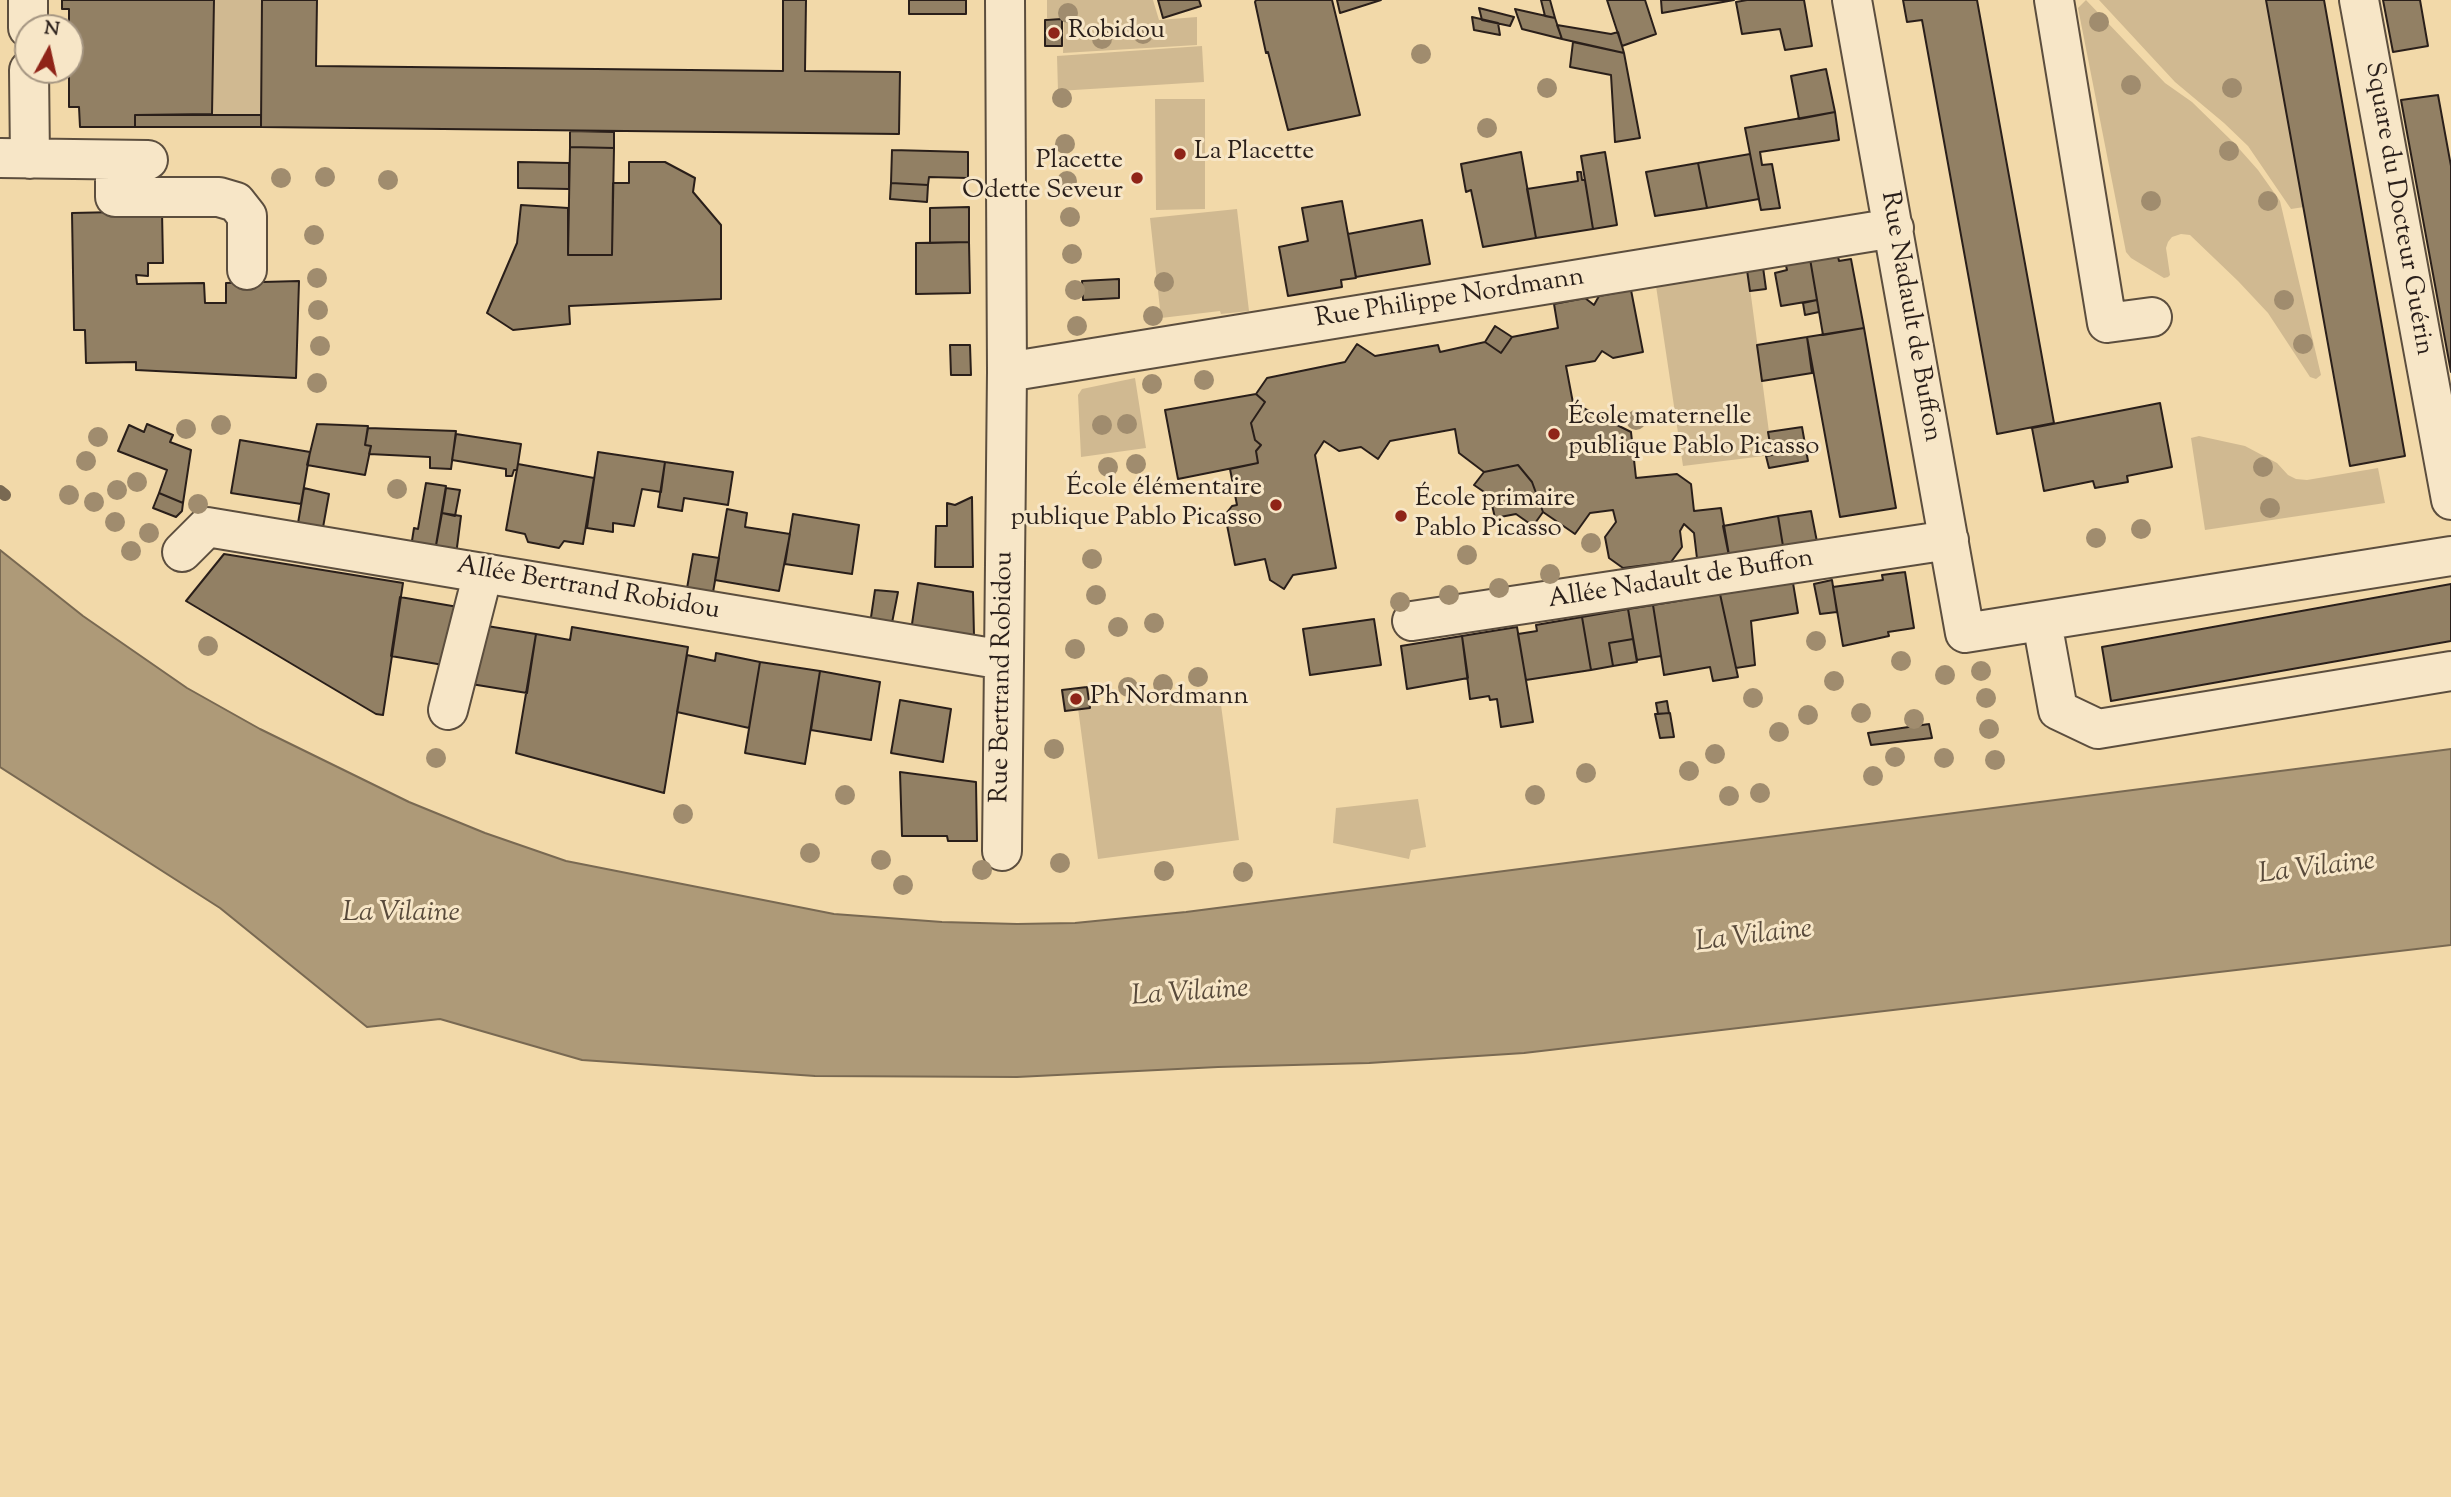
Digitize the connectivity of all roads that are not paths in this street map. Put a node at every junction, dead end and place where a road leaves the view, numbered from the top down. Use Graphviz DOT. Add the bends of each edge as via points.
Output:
graph roads {
  1 [pos="1005,0"];
  2 [pos="1852,0"];
  3 [pos="2054,0"];
  4 [pos="2358,0"];
  5 [pos="27,84"];
  6 [pos="15,158"];
  7 [pos="1894,228"];
  8 [pos="247,270"];
  9 [pos="2152,317"];
  10 [pos="1007,372"];
  11 [pos="2451,500"];
  12 [pos="1949,540"];
  13 [pos="182,552"];
  14 [pos="2451,556"];
  15 [pos="483,573"];
  16 [pos="1412,621"];
  17 [pos="2042,622"];
  18 [pos="1004,660"];
  19 [pos="2451,671"];
  20 [pos="448,710"];
  21 [pos="1002,851"];
  1 -- 10 [label="street, Rue Bertrand Robidou"];
  2 -- 7 [label="street, Rue Nadault de Buffon"];
  3 -- 9 [label="street" via="2107,323"];
  4 -- 11 [label="street, Square du Docteur Guérin"];
  5 -- 6 [label="street"];
  6 -- 8 [label="street" via="131,160 115,197 219,197 236,202 247,216"];
  7 -- 10 [label="street, Rue Philippe Nordmann"];
  7 -- 12 [label="street, Rue Nadault de Buffon"];
  10 -- 18 [label="street, Rue Bertrand Robidou"];
  12 -- 16 [label="street, Allée Nadault de Buffon"];
  12 -- 17 [label="street, Rue Nadault de Buffon" via="1965,634"];
  13 -- 15 [label="street, Allée Bertrand Robidou" via="207,527"];
  14 -- 17 [label="street"];
  15 -- 18 [label="street, Allée Bertrand Robidou"];
  15 -- 20 [label="street"];
  17 -- 19 [label="street" via="2058,710 2098,729"];
  18 -- 21 [label="street, Rue Bertrand Robidou"];
}
